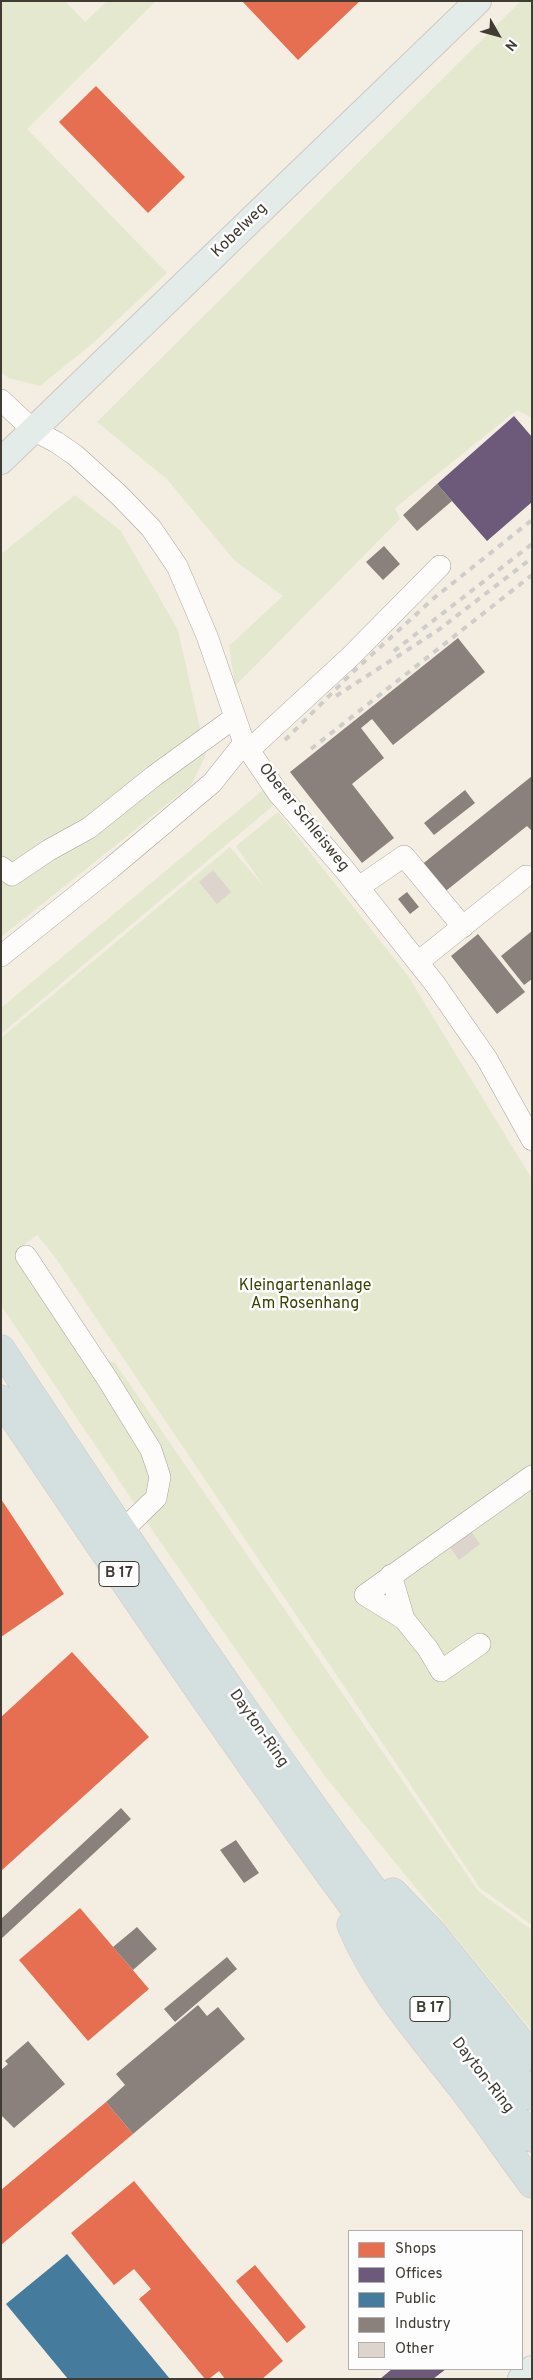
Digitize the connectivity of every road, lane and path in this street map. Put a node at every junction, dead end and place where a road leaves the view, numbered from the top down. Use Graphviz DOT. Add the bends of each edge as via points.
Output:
graph roads {
  1 [pos="478,1"];
  2 [pos="1,400"];
  3 [pos="33,430"];
  4 [pos="1,461"];
  5 [pos="440,566"];
  6 [pos="234,718"];
  7 [pos="247,747"];
  8 [pos="1,867"];
  9 [pos="526,876"];
  10 [pos="359,888"];
  11 [pos="463,927"];
  12 [pos="1,956"];
  13 [pos="418,962"];
  14 [pos="532,1140"];
  15 [pos="26,1256"];
  16 [pos="1,1349"];
  17 [pos="1,1399"];
  18 [pos="532,1476"];
  19 [pos="122,1532"];
  20 [pos="391,1575"];
  21 [pos="404,1619"];
  22 [pos="480,1644"];
  23 [pos="344,1850"];
  24 [pos="332,1877"];
  25 [pos="532,2056"];
  26 [pos="532,2096"];
  27 [pos="532,2138"];
  28 [pos="532,2184"];
  29 [pos="532,2369"];
  30 [pos="521,2379"];
  1 -- 3 [label="main road, Kobelweg"];
  2 -- 3 [label="street, Oberer Schleisweg"];
  3 -- 4 [label="main road, Kobelweg"];
  3 -- 6 [label="street, Oberer Schleisweg" via="75,455 151,528 181,575 207,636"];
  5 -- 7 [label="street" via="351,656"];
  6 -- 7 [label="street, Oberer Schleisweg"];
  6 -- 8 [label="street" via="89,828 12,875"];
  7 -- 10 [label="street, Oberer Schleisweg" via="278,793"];
  7 -- 12 [label="street" via="212,783"];
  9 -- 11 [label="street"];
  10 -- 11 [label="street" via="404,856"];
  10 -- 13 [label="street, Oberer Schleisweg"];
  11 -- 13 [label="street"];
  13 -- 14 [label="street, Oberer Schleisweg" via="487,1059"];
  15 -- 19 [label="street" via="151,1450 160,1477 156,1498"];
  16 -- 19 [label="highway, Dayton-Ring / B 17"];
  17 -- 24 [label="highway, Dayton-Ring / B 17" via="207,1702"];
  18 -- 20 [label="street"];
  19 -- 23 [label="highway, Dayton-Ring / B 17"];
  20 -- 21 [label="street"];
  20 -- 21 [label="street" via="365,1595"];
  21 -- 22 [label="street" via="441,1671"];
  23 -- 25 [label="highway" via="432,1932"];
  23 -- 26 [label="highway, Dayton-Ring / B 17" via="427,1963"];
  24 -- 27 [label="highway, Dayton-Ring / B 17" via="406,1979"];
  24 -- 28 [label="highway" via="359,1944 387,1993 464,2090"];
  29 -- 30 [label="main road"];
}
